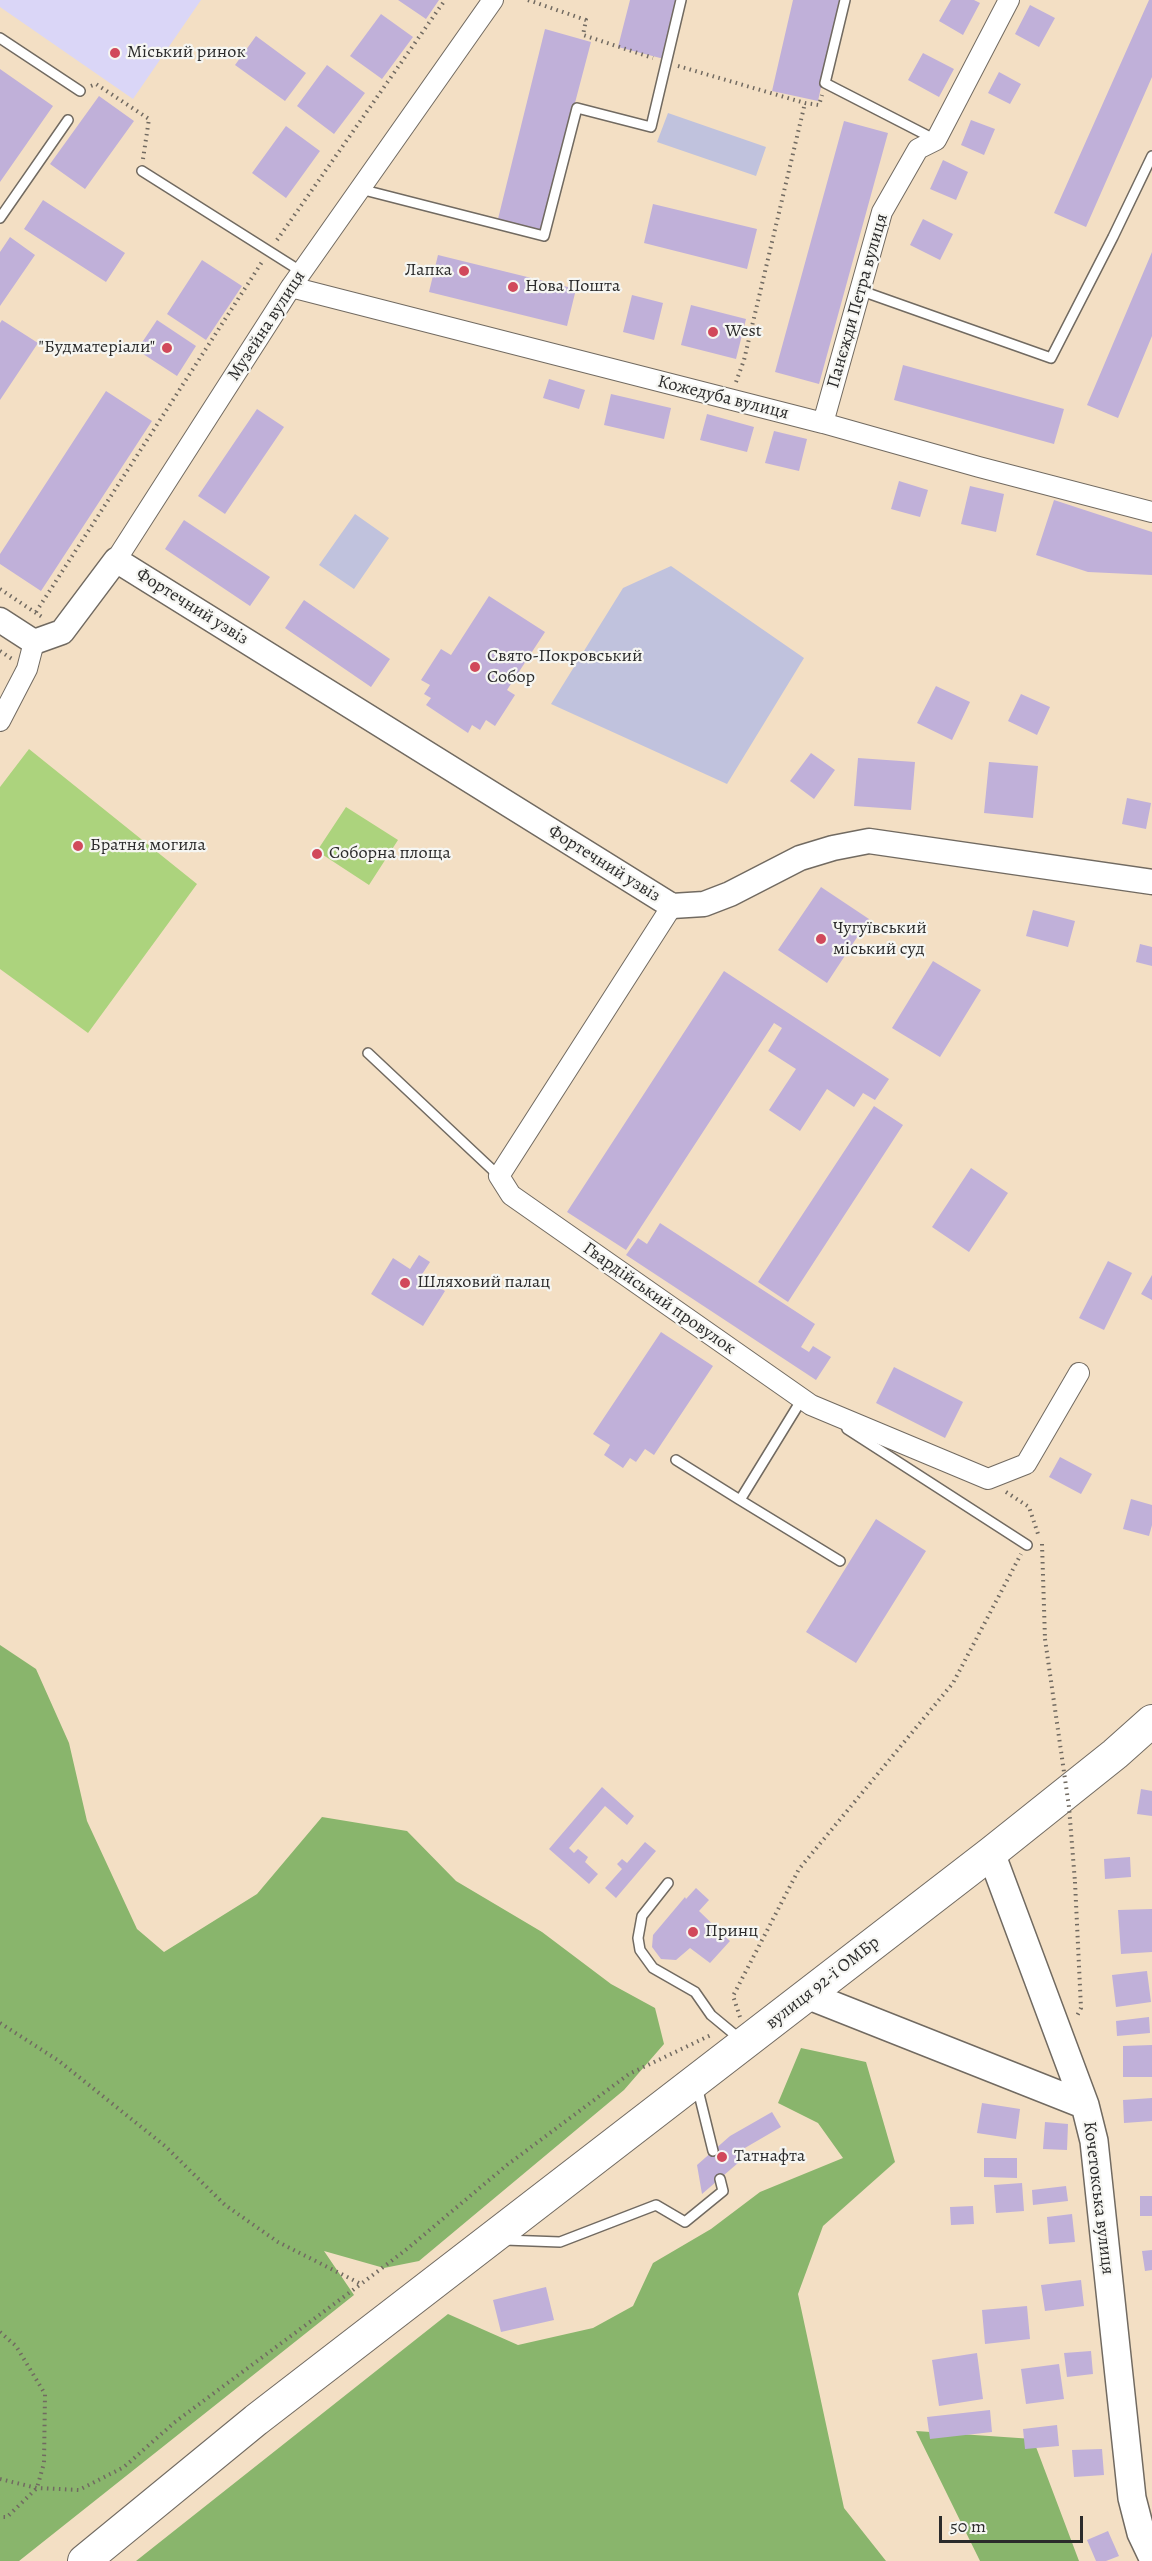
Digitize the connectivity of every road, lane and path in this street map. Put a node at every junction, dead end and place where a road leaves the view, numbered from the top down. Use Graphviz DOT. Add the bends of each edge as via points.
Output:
graph roads {
  1 [pos="445,0"];
  2 [pos="493,0"];
  3 [pos="528,0"];
  4 [pos="681,0"];
  5 [pos="845,0"];
  6 [pos="1009,0"];
  7 [pos="0,38"];
  8 [pos="665,62"];
  9 [pos="825,83"];
  10 [pos="80,91"];
  11 [pos="805,103"];
  12 [pos="68,120"];
  13 [pos="936,140"];
  14 [pos="1152,156"];
  15 [pos="142,171"];
  16 [pos="360,189"];
  17 [pos="0,218"];
  18 [pos="270,250"];
  19 [pos="297,279"];
  20 [pos="859,290"];
  21 [pos="730,400"];
  22 [pos="824,423"];
  23 [pos="1152,512"];
  24 [pos="116,560"];
  25 [pos="0,589"];
  26 [pos="36,612"];
  27 [pos="0,620"];
  28 [pos="62,632"];
  29 [pos="34,642"];
  30 [pos="0,721"];
  31 [pos="1152,882"];
  32 [pos="672,906"];
  33 [pos="368,1053"];
  34 [pos="499,1176"];
  35 [pos="1079,1373"];
  36 [pos="806,1402"];
  37 [pos="676,1460"];
  38 [pos="740,1500"];
  39 [pos="1027,1545"];
  40 [pos="840,1561"];
  41 [pos="1045,1639"];
  42 [pos="1152,1721"];
  43 [pos="991,1853"];
  44 [pos="668,1883"];
  45 [pos="807,1995"];
  46 [pos="0,2023"];
  47 [pos="740,2037"];
  48 [pos="1063,2046"];
  49 [pos="696,2082"];
  50 [pos="1085,2105"];
  51 [pos="713,2151"];
  52 [pos="720,2179"];
  53 [pos="490,2240"];
  54 [pos="361,2284"];
  55 [pos="0,2332"];
  56 [pos="0,2479"];
  57 [pos="37,2488"];
  58 [pos="0,2517"];
  59 [pos="1150,2553"];
  60 [pos="84,2561"];
  1 -- 18 [label="path"];
  2 -- 16 [label="street, Музейна вулиця"];
  3 -- 8 [label="path" via="586,20 583,35"];
  4 -- 8 [label="lane"];
  5 -- 9 [label="lane"];
  6 -- 13 [label="street, Панєжди Петра вулиця"];
  7 -- 10 [label="lane"];
  8 -- 11 [label="path"];
  8 -- 16 [label="lane" via="651,127 577,108 544,236"];
  9 -- 11 [label="path" via="819,105"];
  9 -- 13 [label="lane"];
  10 -- 15 [label="path" via="96,84 149,118"];
  11 -- 21 [label="path" via="744,360"];
  12 -- 17 [label="lane"];
  13 -- 20 [label="street, Панєжди Петра вулиця" via="918,149 882,212"];
  14 -- 20 [label="lane" via="1051,358"];
  15 -- 18 [label="lane"];
  16 -- 19 [label="street, Музейна вулиця"];
  18 -- 19 [label="lane"];
  18 -- 26 [label="path"];
  19 -- 21 [label="street, Кожедуба вулиця"];
  19 -- 24 [label="street, Музейна вулиця"];
  20 -- 22 [label="street, Панєжди Петра вулиця"];
  21 -- 22 [label="street, Кожедуба вулиця"];
  22 -- 23 [label="street, Кожедуба вулиця"];
  24 -- 28 [label="street, Музейна вулиця"];
  24 -- 32 [label="street, Фортечний узвіз"];
  25 -- 26 [label="path"];
  26 -- 28 [label="path"];
  27 -- 29 [label="street"];
  28 -- 29 [label="street"];
  29 -- 30 [label="street" via="27,669"];
  31 -- 32 [label="street, Фортечний узвіз" via="869,841 800,858 704,904"];
  32 -- 34 [label="street"];
  33 -- 34 [label="lane"];
  34 -- 36 [label="street, Гвардійський провулок" via="511,1195"];
  35 -- 36 [label="street, Гвардійський провулок" via="1026,1464 988,1479"];
  36 -- 38 [label="lane"];
  36 -- 39 [label="lane"];
  37 -- 38 [label="lane"];
  38 -- 40 [label="lane"];
  39 -- 47 [label="path" via="953,1683 798,1869 733,1996"];
  41 -- 48 [label="path, bridge" via="1069,1808 1081,2008"];
  42 -- 43 [label="highway, вулиця 92-ї ОМБр"];
  43 -- 45 [label="highway, вулиця 92-ї ОМБр"];
  43 -- 48 [label="main road, Кочетокська вулиця"];
  44 -- 47 [label="lane" via="642,1916 640,1950 653,1968 695,1992 711,2015"];
  45 -- 47 [label="highway, вулиця 92-ї ОМБр"];
  45 -- 50 [label="main road"];
  46 -- 54 [label="path" via="59,2061 165,2146 225,2205 278,2242"];
  47 -- 49 [label="highway, вулиця 92-ї ОМБр"];
  47 -- 54 [label="path" via="628,2074 507,2165"];
  48 -- 50 [label="main road, Кочетокська вулиця"];
  49 -- 51 [label="lane"];
  49 -- 53 [label="highway, вулиця 92-ї ОМБр"];
  50 -- 59 [label="main road, Кочетокська вулиця" via="1094,2141 1132,2498"];
  52 -- 53 [label="lane" via="723,2191 685,2222 656,2205 560,2242"];
  53 -- 60 [label="highway, вулиця 92-ї ОМБр" via="256,2420"];
  54 -- 57 [label="path" via="175,2422 124,2467 79,2490"];
  55 -- 57 [label="path" via="16,2346 45,2394 44,2463"];
  56 -- 57 [label="path"];
  57 -- 58 [label="path" via="7,2517"];
}
